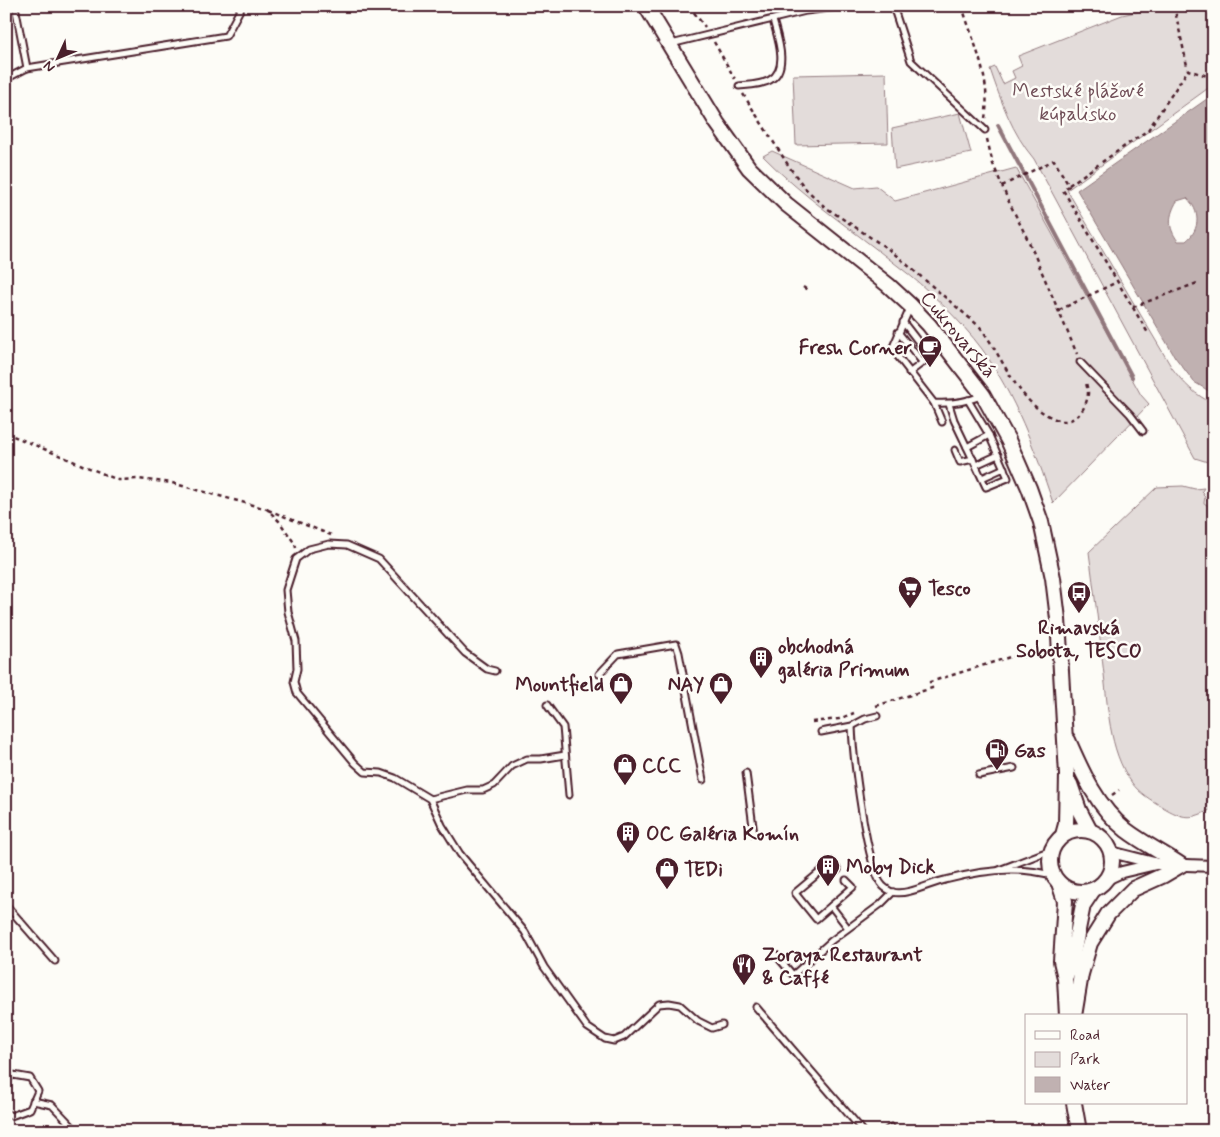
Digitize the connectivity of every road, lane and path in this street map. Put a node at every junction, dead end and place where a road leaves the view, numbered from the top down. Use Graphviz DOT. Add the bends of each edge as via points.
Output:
graph roads {
  1 [pos="15,6"];
  2 [pos="242,6"];
  3 [pos="646,6"];
  4 [pos="689,6"];
  5 [pos="846,6"];
  6 [pos="893,6"];
  7 [pos="962,6"];
  8 [pos="1174,6"];
  9 [pos="773,20"];
  10 [pos="710,36"];
  11 [pos="670,44"];
  12 [pos="27,68"];
  13 [pos="1188,70"];
  14 [pos="1214,78"];
  15 [pos="6,79"];
  16 [pos="739,86"];
  17 [pos="985,130"];
  18 [pos="1002,186"];
  19 [pos="1069,186"];
  20 [pos="1117,282"];
  21 [pos="1200,282"];
  22 [pos="803,287"];
  23 [pos="809,291"];
  24 [pos="911,306"];
  25 [pos="1133,307"];
  26 [pos="1059,310"];
  27 [pos="903,322"];
  28 [pos="898,332"];
  29 [pos="1148,333"];
  30 [pos="1080,362"];
  31 [pos="923,363"];
  32 [pos="910,373"];
  33 [pos="984,394"];
  34 [pos="968,400"];
  35 [pos="934,403"];
  36 [pos="949,404"];
  37 [pos="942,422"];
  38 [pos="1143,431"];
  39 [pos="6,433"];
  40 [pos="989,435"];
  41 [pos="967,447"];
  42 [pos="955,450"];
  43 [pos="998,455"];
  44 [pos="973,459"];
  45 [pos="976,465"];
  46 [pos="1004,468"];
  47 [pos="982,478"];
  48 [pos="267,509"];
  49 [pos="347,545"];
  50 [pos="296,559"];
  51 [pos="1052,654"];
  52 [pos="495,671"];
  53 [pos="599,674"];
  54 [pos="547,705"];
  55 [pos="872,708"];
  56 [pos="855,713"];
  57 [pos="877,716"];
  58 [pos="812,722"];
  59 [pos="852,726"];
  60 [pos="821,732"];
  61 [pos="1064,732"];
  62 [pos="565,755"];
  63 [pos="1014,768"];
  64 [pos="746,773"];
  65 [pos="979,775"];
  66 [pos="1067,775"];
  67 [pos="703,780"];
  68 [pos="569,795"];
  69 [pos="430,799"];
  70 [pos="1090,831"];
  71 [pos="754,834"];
  72 [pos="1063,835"];
  73 [pos="1051,850"];
  74 [pos="1112,852"];
  75 [pos="1158,864"];
  76 [pos="1181,865"];
  77 [pos="1214,866"];
  78 [pos="838,870"];
  79 [pos="996,871"];
  80 [pos="1107,879"];
  81 [pos="846,880"];
  82 [pos="1056,880"];
  83 [pos="1093,890"];
  84 [pos="893,892"];
  85 [pos="6,906"];
  86 [pos="831,906"];
  87 [pos="848,928"];
  88 [pos="776,956"];
  89 [pos="56,961"];
  90 [pos="1065,978"];
  91 [pos="756,1007"];
  92 [pos="1067,1014"];
  93 [pos="1074,1014"];
  94 [pos="722,1024"];
  95 [pos="6,1080"];
  96 [pos="33,1101"];
  97 [pos="1074,1104"];
  98 [pos="6,1113"];
  99 [pos="74,1131"];
  100 [pos="863,1131"];
  101 [pos="1079,1131"];
  1 -- 12 [label="lane"];
  2 -- 12 [label="lane" via="226,36"];
  3 -- 11 [label="main road, Cukrovarská"];
  4 -- 10 [label="path"];
  5 -- 9 [label="lane" via="806,11"];
  6 -- 17 [label="lane" via="911,61"];
  7 -- 17 [label="path" via="985,81"];
  8 -- 13 [label="path"];
  9 -- 10 [label="lane"];
  9 -- 16 [label="lane" via="781,49 780,66 772,79"];
  10 -- 11 [label="lane"];
  10 -- 16 [label="path"];
  11 -- 24 [label="main road, Cukrovarská" via="750,168 786,204"];
  12 -- 15 [label="lane"];
  13 -- 14 [label="path"];
  13 -- 19 [label="path" via="1148,130"];
  16 -- 30 [label="path" via="778,152 805,188 825,207 891,251 980,327 1016,386 1035,407 1056,420 1070,421 1079,416 1088,393"];
  17 -- 18 [label="path"];
  18 -- 19 [label="path" via="1054,160"];
  18 -- 26 [label="path"];
  19 -- 20 [label="path" via="1064,190"];
  20 -- 25 [label="path"];
  20 -- 26 [label="path"];
  21 -- 25 [label="path"];
  22 -- 23 [label="path"];
  24 -- 27 [label="lane"];
  24 -- 33 [label="main road, Cukrovarská"];
  25 -- 29 [label="path"];
  26 -- 30 [label="path"];
  27 -- 28 [label="lane"];
  27 -- 31 [label="lane" via="930,357"];
  28 -- 31 [label="lane"];
  28 -- 32 [label="lane" via="892,349"];
  30 -- 38 [label="lane"];
  31 -- 32 [label="lane"];
  32 -- 35 [label="lane"];
  33 -- 34 [label="lane"];
  33 -- 61 [label="main road, Cukrovarská" via="1008,440 1041,522 1058,619"];
  34 -- 36 [label="lane"];
  34 -- 40 [label="lane"];
  35 -- 36 [label="lane"];
  35 -- 37 [label="lane"];
  36 -- 41 [label="lane"];
  39 -- 48 [label="path" via="118,480 172,483"];
  40 -- 41 [label="lane"];
  40 -- 43 [label="lane"];
  41 -- 44 [label="lane"];
  42 -- 44 [label="lane" via="960,462"];
  43 -- 45 [label="lane"];
  43 -- 46 [label="lane"];
  44 -- 45 [label="lane"];
  45 -- 47 [label="lane"];
  46 -- 47 [label="lane"];
  46 -- 47 [label="lane" via="1008,478 986,487"];
  48 -- 49 [label="path" via="326,532"];
  48 -- 50 [label="path" via="296,544"];
  49 -- 50 [label="lane" via="329,544 309,549"];
  49 -- 52 [label="lane" via="379,558 465,652 487,670"];
  50 -- 69 [label="lane" via="286,590 296,641 294,682 297,692 364,772 395,778"];
  51 -- 55 [label="path" via="1010,657 930,682 932,688"];
  53 -- 67 [label="lane" via="618,654 676,644"];
  54 -- 62 [label="lane" via="563,727"];
  56 -- 58 [label="path"];
  57 -- 59 [label="lane"];
  59 -- 60 [label="lane"];
  59 -- 84 [label="lane" via="868,845 883,886"];
  61 -- 66 [label="main road, Cukrovarská"];
  61 -- 76 [label="main road" via="1100,804 1125,829"];
  62 -- 68 [label="lane"];
  62 -- 69 [label="lane" via="527,759 512,766 494,785 484,790 467,790"];
  63 -- 65 [label="lane"];
  64 -- 71 [label="lane"];
  66 -- 70 [label="main road, Cukrovarská"];
  66 -- 72 [label="main road, Cukrovarská"];
  69 -- 94 [label="lane" via="460,854 525,932 544,967 587,1027 605,1039 624,1038 659,1004 669,1002 712,1028"];
  70 -- 72 [label="main road" via="1081,829"];
  70 -- 74 [label="main road, Cukrovarská" via="1100,835"];
  72 -- 73 [label="main road"];
  73 -- 79 [label="lane"];
  73 -- 82 [label="main road" via="1050,868"];
  74 -- 75 [label="street"];
  74 -- 80 [label="main road" via="1113,861"];
  75 -- 76 [label="street"];
  75 -- 80 [label="street"];
  76 -- 77 [label="street"];
  76 -- 93 [label="main road" via="1133,889 1108,914 1090,943"];
  78 -- 86 [label="lane" via="832,862 795,893 816,918"];
  79 -- 82 [label="lane" via="1041,872"];
  79 -- 84 [label="lane" via="943,880 904,893"];
  80 -- 83 [label="main road"];
  81 -- 86 [label="lane" via="853,887"];
  82 -- 83 [label="main road" via="1069,890 1081,893"];
  82 -- 90 [label="main road" via="1065,902 1060,961"];
  83 -- 90 [label="main road" via="1083,905"];
  84 -- 87 [label="lane"];
  85 -- 89 [label="lane"];
  86 -- 87 [label="lane"];
  87 -- 88 [label="lane" via="793,975"];
  90 -- 92 [label="main road"];
  91 -- 100 [label="lane"];
  95 -- 96 [label="lane" via="13,1075 30,1078 38,1091"];
  96 -- 98 [label="lane" via="30,1108 11,1116"];
  96 -- 99 [label="lane" via="52,1105"];
  97 -- 101 [label="main road"];
}
